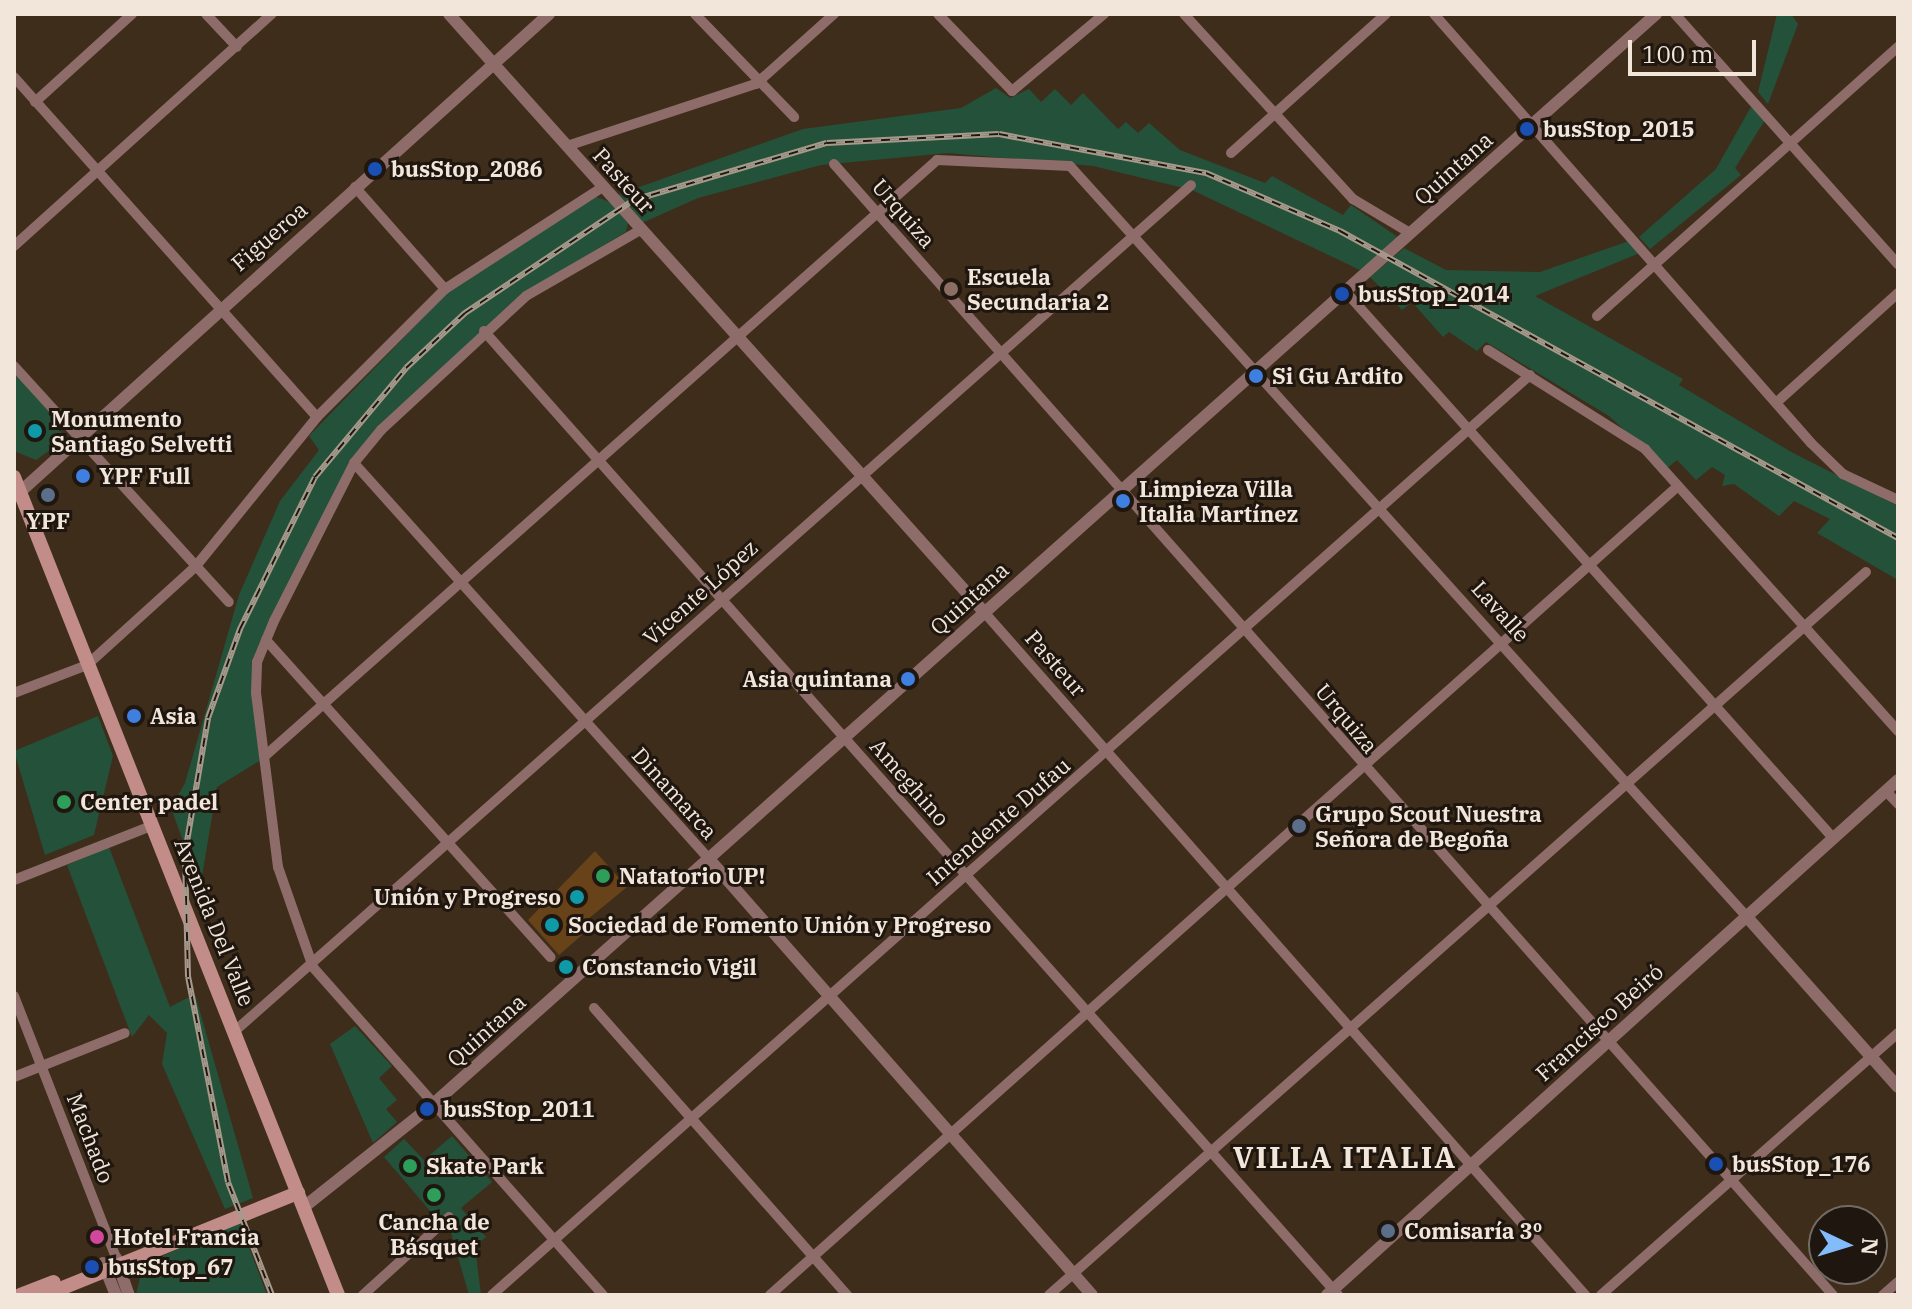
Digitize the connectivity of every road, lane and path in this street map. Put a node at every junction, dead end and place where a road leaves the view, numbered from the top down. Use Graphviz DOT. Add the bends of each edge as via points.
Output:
graph roads {
  1 [pos="132,14"];
  2 [pos="206,14"];
  3 [pos="272,14"];
  4 [pos="449,14"];
  5 [pos="549,14"];
  6 [pos="695,14"];
  7 [pos="834,14"];
  8 [pos="938,14"];
  9 [pos="1104,14"];
  10 [pos="1184,14"];
  11 [pos="1386,14"];
  12 [pos="1434,14"];
  13 [pos="1656,14"];
  14 [pos="1675,14"];
  15 [pos="237,47"];
  16 [pos="1898,47"];
  17 [pos="492,62"];
  18 [pos="14,77"];
  19 [pos="756,84"];
  20 [pos="35,102"];
  21 [pos="1273,112"];
  22 [pos="794,117"];
  23 [pos="1532,125"];
  24 [pos="1788,141"];
  25 [pos="567,146"];
  26 [pos="1231,153"];
  27 [pos="834,164"];
  28 [pos="98,171"];
  29 [pos="1191,185"];
  30 [pos="604,186"];
  31 [pos="355,187"];
  32 [pos="879,214"];
  33 [pos="642,229"];
  34 [pos="1136,232"];
  35 [pos="1410,233"];
  36 [pos="14,246"];
  37 [pos="1655,264"];
  38 [pos="1898,264"];
  39 [pos="445,289"];
  40 [pos="1345,291"];
  41 [pos="1898,293"];
  42 [pos="219,307"];
  43 [pos="1597,316"];
  44 [pos="484,331"];
  45 [pos="741,337"];
  46 [pos="1488,350"];
  47 [pos="997,353"];
  48 [pos="14,366"];
  49 [pos="1257,369"];
  50 [pos="1530,375"];
  51 [pos="1777,402"];
  52 [pos="317,417"];
  53 [pos="1468,427"];
  54 [pos="80,438"];
  55 [pos="354,463"];
  56 [pos="602,464"];
  57 [pos="14,477"];
  58 [pos="860,477"];
  59 [pos="1677,487"];
  60 [pos="1118,492"];
  61 [pos="19,497"];
  62 [pos="1898,500"];
  63 [pos="1378,505"];
  64 [pos="1595,563"];
  65 [pos="196,566"];
  66 [pos="1866,572"];
  67 [pos="463,584"];
  68 [pos="721,600"];
  69 [pos="229,602"];
  70 [pos="984,612"];
  71 [pos="1245,629"];
  72 [pos="1801,629"];
  73 [pos="266,640"];
  74 [pos="1503,644"];
  75 [pos="87,665"];
  76 [pos="14,693"];
  77 [pos="1714,703"];
  78 [pos="326,705"];
  79 [pos="584,722"];
  80 [pos="1898,731"];
  81 [pos="845,738"];
  82 [pos="1107,751"];
  83 [pos="266,755"];
  84 [pos="1363,768"];
  85 [pos="1898,780"];
  86 [pos="1629,782"];
  87 [pos="1886,791"];
  88 [pos="1898,804"];
  89 [pos="151,826"];
  90 [pos="1834,839"];
  91 [pos="447,844"];
  92 [pos="709,859"];
  93 [pos="966,875"];
  94 [pos="14,880"];
  95 [pos="1228,889"];
  96 [pos="1486,904"];
  97 [pos="1747,917"];
  98 [pos="550,957"];
  99 [pos="313,967"];
  100 [pos="14,996"];
  101 [pos="831,997"];
  102 [pos="594,1008"];
  103 [pos="1088,1013"];
  104 [pos="1350,1028"];
  105 [pos="236,1030"];
  106 [pos="125,1033"];
  107 [pos="1898,1033"];
  108 [pos="1608,1041"];
  109 [pos="1871,1057"];
  110 [pos="41,1066"];
  111 [pos="14,1077"];
  112 [pos="1898,1087"];
  113 [pos="431,1106"];
  114 [pos="690,1120"];
  115 [pos="951,1135"];
  116 [pos="1209,1152"];
  117 [pos="1470,1164"];
  118 [pos="1730,1181"];
  119 [pos="301,1200"];
  120 [pos="449,1217"];
  121 [pos="553,1241"];
  122 [pos="813,1257"];
  123 [pos="111,1265"];
  124 [pos="1073,1274"];
  125 [pos="1898,1282"];
  126 [pos="1333,1293"];
  127 [pos="20,1295"];
  128 [pos="45,1295"];
  129 [pos="116,1295"];
  130 [pos="129,1295"];
  131 [pos="338,1295"];
  132 [pos="363,1295"];
  133 [pos="492,1295"];
  134 [pos="603,1295"];
  135 [pos="770,1295"];
  136 [pos="847,1295"];
  137 [pos="1049,1295"];
  138 [pos="1092,1295"];
  139 [pos="1585,1295"];
  140 [pos="1601,1295"];
  141 [pos="1833,1295"];
  142 [pos="1883,1295"];
  1 -- 20 [label="street"];
  2 -- 15 [label="street"];
  3 -- 15 [label="street"];
  4 -- 17 [label="street, Pasteur"];
  5 -- 17 [label="street, Figueroa"];
  6 -- 19 [label="street"];
  7 -- 19 [label="street"];
  8 -- 9 [label="street" via="1012,91"];
  10 -- 21 [label="street"];
  11 -- 21 [label="street"];
  12 -- 23 [label="street"];
  13 -- 23 [label="street, Quintana"];
  14 -- 24 [label="street"];
  15 -- 28 [label="street"];
  16 -- 24 [label="street"];
  17 -- 25 [label="street, Pasteur"];
  17 -- 31 [label="street, Figueroa"];
  18 -- 20 [label="street"];
  19 -- 22 [label="street"];
  19 -- 25 [label="street"];
  20 -- 28 [label="street"];
  21 -- 26 [label="street"];
  21 -- 35 [label="street" via="1353,199"];
  23 -- 35 [label="street, Quintana"];
  23 -- 37 [label="street"];
  24 -- 37 [label="street"];
  24 -- 38 [label="street"];
  25 -- 30 [label="street, Pasteur"];
  27 -- 32 [label="street, Urquiza"];
  28 -- 36 [label="street"];
  28 -- 42 [label="street"];
  29 -- 34 [label="street, Vicente López"];
  30 -- 33 [label="street, Pasteur"];
  30 -- 39 [label="street"];
  31 -- 39 [label="street"];
  31 -- 42 [label="street, Figueroa"];
  32 -- 34 [label="street, Lavalle" via="948,155 1070,166"];
  32 -- 45 [label="street"];
  32 -- 47 [label="street, Urquiza"];
  33 -- 44 [label="street" via="579,262"];
  33 -- 45 [label="street, Pasteur"];
  34 -- 47 [label="street, Vicente López"];
  34 -- 49 [label="street, Lavalle"];
  35 -- 40 [label="street, Quintana"];
  37 -- 43 [label="street"];
  37 -- 51 [label="street"];
  39 -- 52 [label="street"];
  40 -- 49 [label="street, Quintana"];
  40 -- 53 [label="street"];
  41 -- 51 [label="street"];
  42 -- 52 [label="street"];
  42 -- 54 [label="street, Figueroa"];
  44 -- 55 [label="street"];
  44 -- 56 [label="street, Ameghino"];
  45 -- 56 [label="street"];
  45 -- 58 [label="street, Pasteur"];
  46 -- 50 [label="street"];
  47 -- 58 [label="street, Vicente López"];
  47 -- 60 [label="street, Urquiza"];
  48 -- 54 [label="street"];
  49 -- 60 [label="street, Quintana"];
  49 -- 63 [label="street, Lavalle"];
  50 -- 53 [label="street, Intendente Dufau"];
  50 -- 59 [label="street" via="1624,431"];
  51 -- 62 [label="street" via="1843,474"];
  52 -- 65 [label="street"];
  53 -- 63 [label="street, Intendente Dufau"];
  53 -- 64 [label="street"];
  54 -- 61 [label="street, Figueroa"];
  54 -- 65 [label="street"];
  55 -- 67 [label="street, Dinamarca"];
  55 -- 73 [label="street"];
  56 -- 67 [label="street"];
  56 -- 68 [label="street, Ameghino"];
  57 -- 61 [label="main road, Avenida Del Valle"];
  58 -- 68 [label="street, Vicente López"];
  58 -- 70 [label="street, Pasteur"];
  59 -- 64 [label="street"];
  59 -- 72 [label="street"];
  60 -- 70 [label="street, Quintana"];
  60 -- 71 [label="street, Urquiza"];
  61 -- 75 [label="main road, Avenida Del Valle"];
  63 -- 71 [label="street, Intendente Dufau"];
  63 -- 74 [label="street, Lavalle"];
  64 -- 74 [label="street"];
  64 -- 77 [label="street"];
  65 -- 69 [label="street"];
  65 -- 75 [label="street"];
  66 -- 72 [label="street"];
  67 -- 78 [label="street"];
  67 -- 79 [label="street, Dinamarca"];
  68 -- 79 [label="street, Vicente López"];
  68 -- 81 [label="street, Ameghino"];
  70 -- 81 [label="street, Quintana"];
  70 -- 82 [label="street, Pasteur"];
  71 -- 82 [label="street, Intendente Dufau"];
  71 -- 84 [label="street, Urquiza"];
  72 -- 77 [label="street"];
  72 -- 80 [label="street"];
  73 -- 78 [label="street"];
  73 -- 83 [label="street" via="256,693"];
  74 -- 84 [label="street"];
  74 -- 86 [label="street, Lavalle"];
  75 -- 76 [label="street"];
  75 -- 89 [label="main road, Avenida Del Valle"];
  77 -- 86 [label="street"];
  77 -- 90 [label="street"];
  78 -- 83 [label="street"];
  78 -- 91 [label="street"];
  79 -- 91 [label="street, Vicente López"];
  79 -- 92 [label="street, Dinamarca"];
  81 -- 92 [label="street, Quintana"];
  81 -- 93 [label="street, Ameghino"];
  82 -- 93 [label="street, Intendente Dufau"];
  82 -- 95 [label="street, Pasteur"];
  83 -- 99 [label="street" via="278,867"];
  84 -- 95 [label="street"];
  84 -- 96 [label="street, Urquiza"];
  85 -- 87 [label="street, Francisco Beiró"];
  86 -- 96 [label="street"];
  86 -- 97 [label="street, Lavalle"];
  87 -- 88 [label="street"];
  87 -- 90 [label="street, Francisco Beiró"];
  89 -- 94 [label="street"];
  89 -- 105 [label="main road, Avenida Del Valle"];
  90 -- 97 [label="street, Francisco Beiró"];
  91 -- 98 [label="street"];
  91 -- 99 [label="street, Vicente López"];
  92 -- 101 [label="street, Dinamarca"];
  92 -- 113 [label="street, Quintana"];
  93 -- 101 [label="street, Intendente Dufau"];
  93 -- 103 [label="street, Ameghino"];
  95 -- 103 [label="street"];
  95 -- 104 [label="street, Pasteur"];
  96 -- 104 [label="street"];
  96 -- 108 [label="street, Urquiza"];
  97 -- 108 [label="street, Francisco Beiró"];
  97 -- 109 [label="street, Lavalle"];
  99 -- 105 [label="street, Vicente López"];
  99 -- 113 [label="street"];
  100 -- 110 [label="street, Machado"];
  101 -- 114 [label="street, Intendente Dufau"];
  101 -- 115 [label="street, Dinamarca"];
  102 -- 114 [label="street"];
  103 -- 115 [label="street"];
  103 -- 116 [label="street, Ameghino"];
  104 -- 116 [label="street"];
  104 -- 117 [label="street, Pasteur"];
  105 -- 119 [label="main road, Avenida Del Valle"];
  106 -- 110 [label="street"];
  107 -- 109 [label="street"];
  108 -- 117 [label="street, Francisco Beiró"];
  108 -- 118 [label="street, Urquiza"];
  109 -- 112 [label="street, Lavalle"];
  109 -- 118 [label="street"];
  110 -- 111 [label="street"];
  110 -- 123 [label="street, Machado"];
  113 -- 119 [label="street, Quintana"];
  113 -- 121 [label="street"];
  114 -- 121 [label="street, Intendente Dufau"];
  114 -- 122 [label="street"];
  115 -- 122 [label="street"];
  115 -- 124 [label="street, Dinamarca"];
  116 -- 124 [label="street"];
  116 -- 126 [label="street, Ameghino"];
  117 -- 126 [label="street, Francisco Beiró"];
  117 -- 139 [label="street, Pasteur"];
  118 -- 140 [label="street"];
  118 -- 141 [label="street, Urquiza"];
  119 -- 123 [label="main road"];
  119 -- 131 [label="main road, Avenida Del Valle"];
  120 -- 132 [label="street"];
  121 -- 133 [label="street, Intendente Dufau"];
  121 -- 134 [label="street"];
  122 -- 135 [label="street"];
  122 -- 136 [label="street"];
  123 -- 127 [label="main road"];
  123 -- 128 [label="main road"];
  123 -- 129 [label="street, Machado"];
  123 -- 130 [label="street, Machado"];
  124 -- 137 [label="street"];
  124 -- 138 [label="street, Dinamarca"];
  125 -- 142 [label="street"];
}
